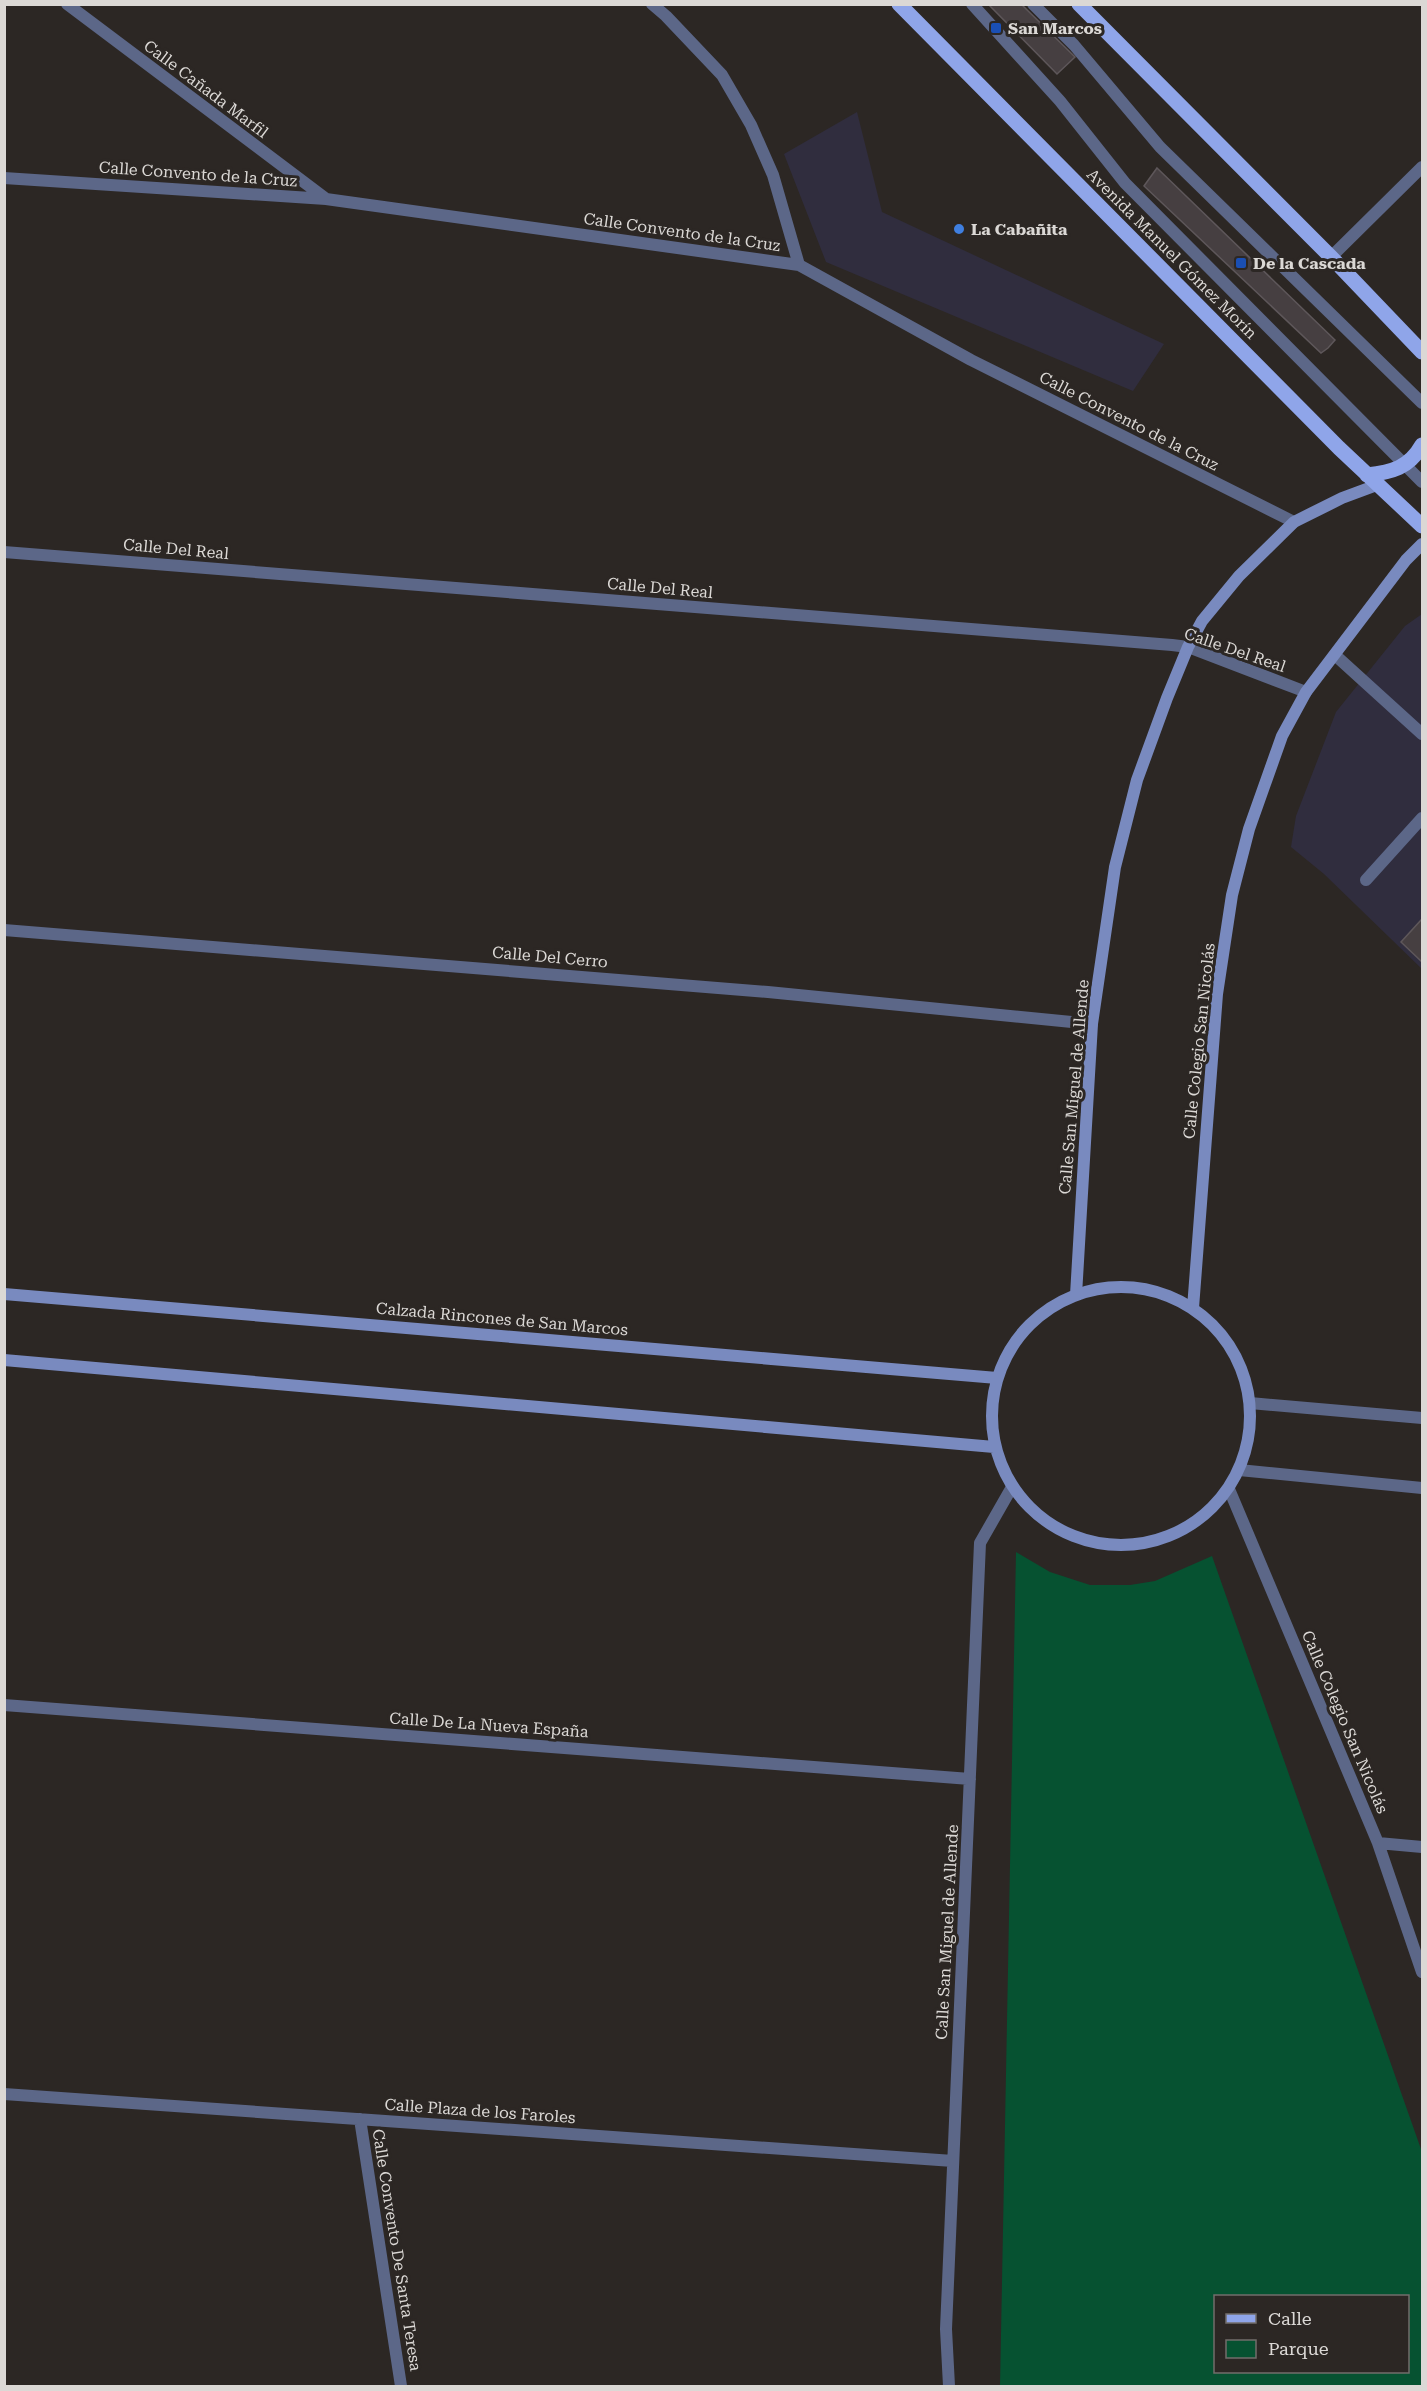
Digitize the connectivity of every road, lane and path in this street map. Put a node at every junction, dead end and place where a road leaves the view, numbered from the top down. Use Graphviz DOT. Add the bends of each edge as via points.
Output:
graph roads {
  1 [pos="67,4"];
  2 [pos="652,4"];
  3 [pos="899,4"];
  4 [pos="972,4"];
  5 [pos="1034,4"];
  6 [pos="1079,4"];
  7 [pos="1422,167"];
  8 [pos="4,178"];
  9 [pos="326,199"];
  10 [pos="1331,256"];
  11 [pos="799,265"];
  12 [pos="1422,352"];
  13 [pos="1422,403"];
  14 [pos="1422,445"];
  15 [pos="1405,466"];
  16 [pos="1372,480"];
  17 [pos="1422,482"];
  18 [pos="1294,522"];
  19 [pos="1422,526"];
  20 [pos="1422,544"];
  21 [pos="4,552"];
  22 [pos="1188,647"];
  23 [pos="1335,655"];
  24 [pos="1306,692"];
  25 [pos="1422,735"];
  26 [pos="1422,819"];
  27 [pos="1366,880"];
  28 [pos="4,930"];
  29 [pos="1092,1024"];
  30 [pos="4,1294"];
  31 [pos="1076,1295"];
  32 [pos="1193,1308"];
  33 [pos="4,1360"];
  34 [pos="997,1378"];
  35 [pos="1250,1403"];
  36 [pos="1422,1418"];
  37 [pos="994,1446"];
  38 [pos="1239,1470"];
  39 [pos="1012,1487"];
  40 [pos="1422,1488"];
  41 [pos="1229,1489"];
  42 [pos="4,1705"];
  43 [pos="970,1779"];
  44 [pos="1378,1843"];
  45 [pos="1422,1846"];
  46 [pos="1422,1972"];
  47 [pos="4,2094"];
  48 [pos="360,2119"];
  49 [pos="953,2161"];
  50 [pos="401,2386"];
  51 [pos="949,2386"];
  1 -- 9 [label="street, Calle Cañada Marfil"];
  2 -- 11 [label="street" via="722,75 751,125 772,175"];
  3 -- 16 [label="main road, Avenida Manuel Gómez Morín"];
  4 -- 15 [label="street" via="1060,101 1125,183"];
  5 -- 13 [label="street" via="1160,147"];
  6 -- 10 [label="main road"];
  7 -- 10 [label="street"];
  8 -- 9 [label="street, Calle Convento de la Cruz"];
  9 -- 11 [label="street, Calle Convento de la Cruz"];
  10 -- 12 [label="main road"];
  11 -- 18 [label="street, Calle Convento de la Cruz" via="971,360"];
  14 -- 15 [label="main road"];
  15 -- 16 [label="main road"];
  15 -- 17 [label="street"];
  16 -- 18 [label="street, Calle San Miguel de Allende"];
  16 -- 19 [label="main road, Avenida Manuel Gómez Morín"];
  18 -- 22 [label="street, Calle San Miguel de Allende" via="1239,576 1202,621"];
  20 -- 23 [label="street, Calle Colegio San Nicolás"];
  21 -- 22 [label="street, Calle Del Real"];
  22 -- 24 [label="street, Calle Del Real"];
  22 -- 29 [label="street, Calle San Miguel de Allende" via="1137,780 1114,867"];
  23 -- 24 [label="street, Calle Colegio San Nicolás"];
  23 -- 25 [label="street"];
  24 -- 32 [label="street, Calle Colegio San Nicolás" via="1271,765 1232,895 1217,994"];
  26 -- 27 [label="street"];
  28 -- 29 [label="street, Calle Del Cerro" via="768,992"];
  29 -- 31 [label="street, Calle San Miguel de Allende"];
  30 -- 34 [label="street, Calzada Rincones de San Marcos"];
  31 -- 32 [label="street" via="1106,1287 1136,1287 1166,1294"];
  31 -- 34 [label="street" via="1050,1308 1027,1327 1009,1350"];
  32 -- 35 [label="street" via="1222,1334 1242,1368"];
  33 -- 37 [label="street"];
  34 -- 37 [label="street" via="991,1412"];
  35 -- 36 [label="street"];
  35 -- 38 [label="street" via="1251,1427"];
  37 -- 39 [label="street"];
  38 -- 40 [label="street"];
  38 -- 41 [label="street"];
  39 -- 41 [label="street" via="1034,1512 1062,1531 1093,1543 1126,1546 1159,1540 1189,1527"];
  39 -- 43 [label="street, Calle San Miguel de Allende" via="980,1543"];
  41 -- 44 [label="street, Calle Colegio San Nicolás"];
  42 -- 43 [label="street, Calle De La Nueva España"];
  43 -- 49 [label="street, Calle San Miguel de Allende"];
  44 -- 45 [label="street"];
  44 -- 46 [label="street, Calle Colegio San Nicolás"];
  47 -- 48 [label="street, Calle Plaza de los Faroles"];
  48 -- 49 [label="street, Calle Plaza de los Faroles"];
  48 -- 50 [label="street, Calle Convento De Santa Teresa"];
  49 -- 51 [label="street, Calle San Miguel de Allende" via="946,2329"];
}
